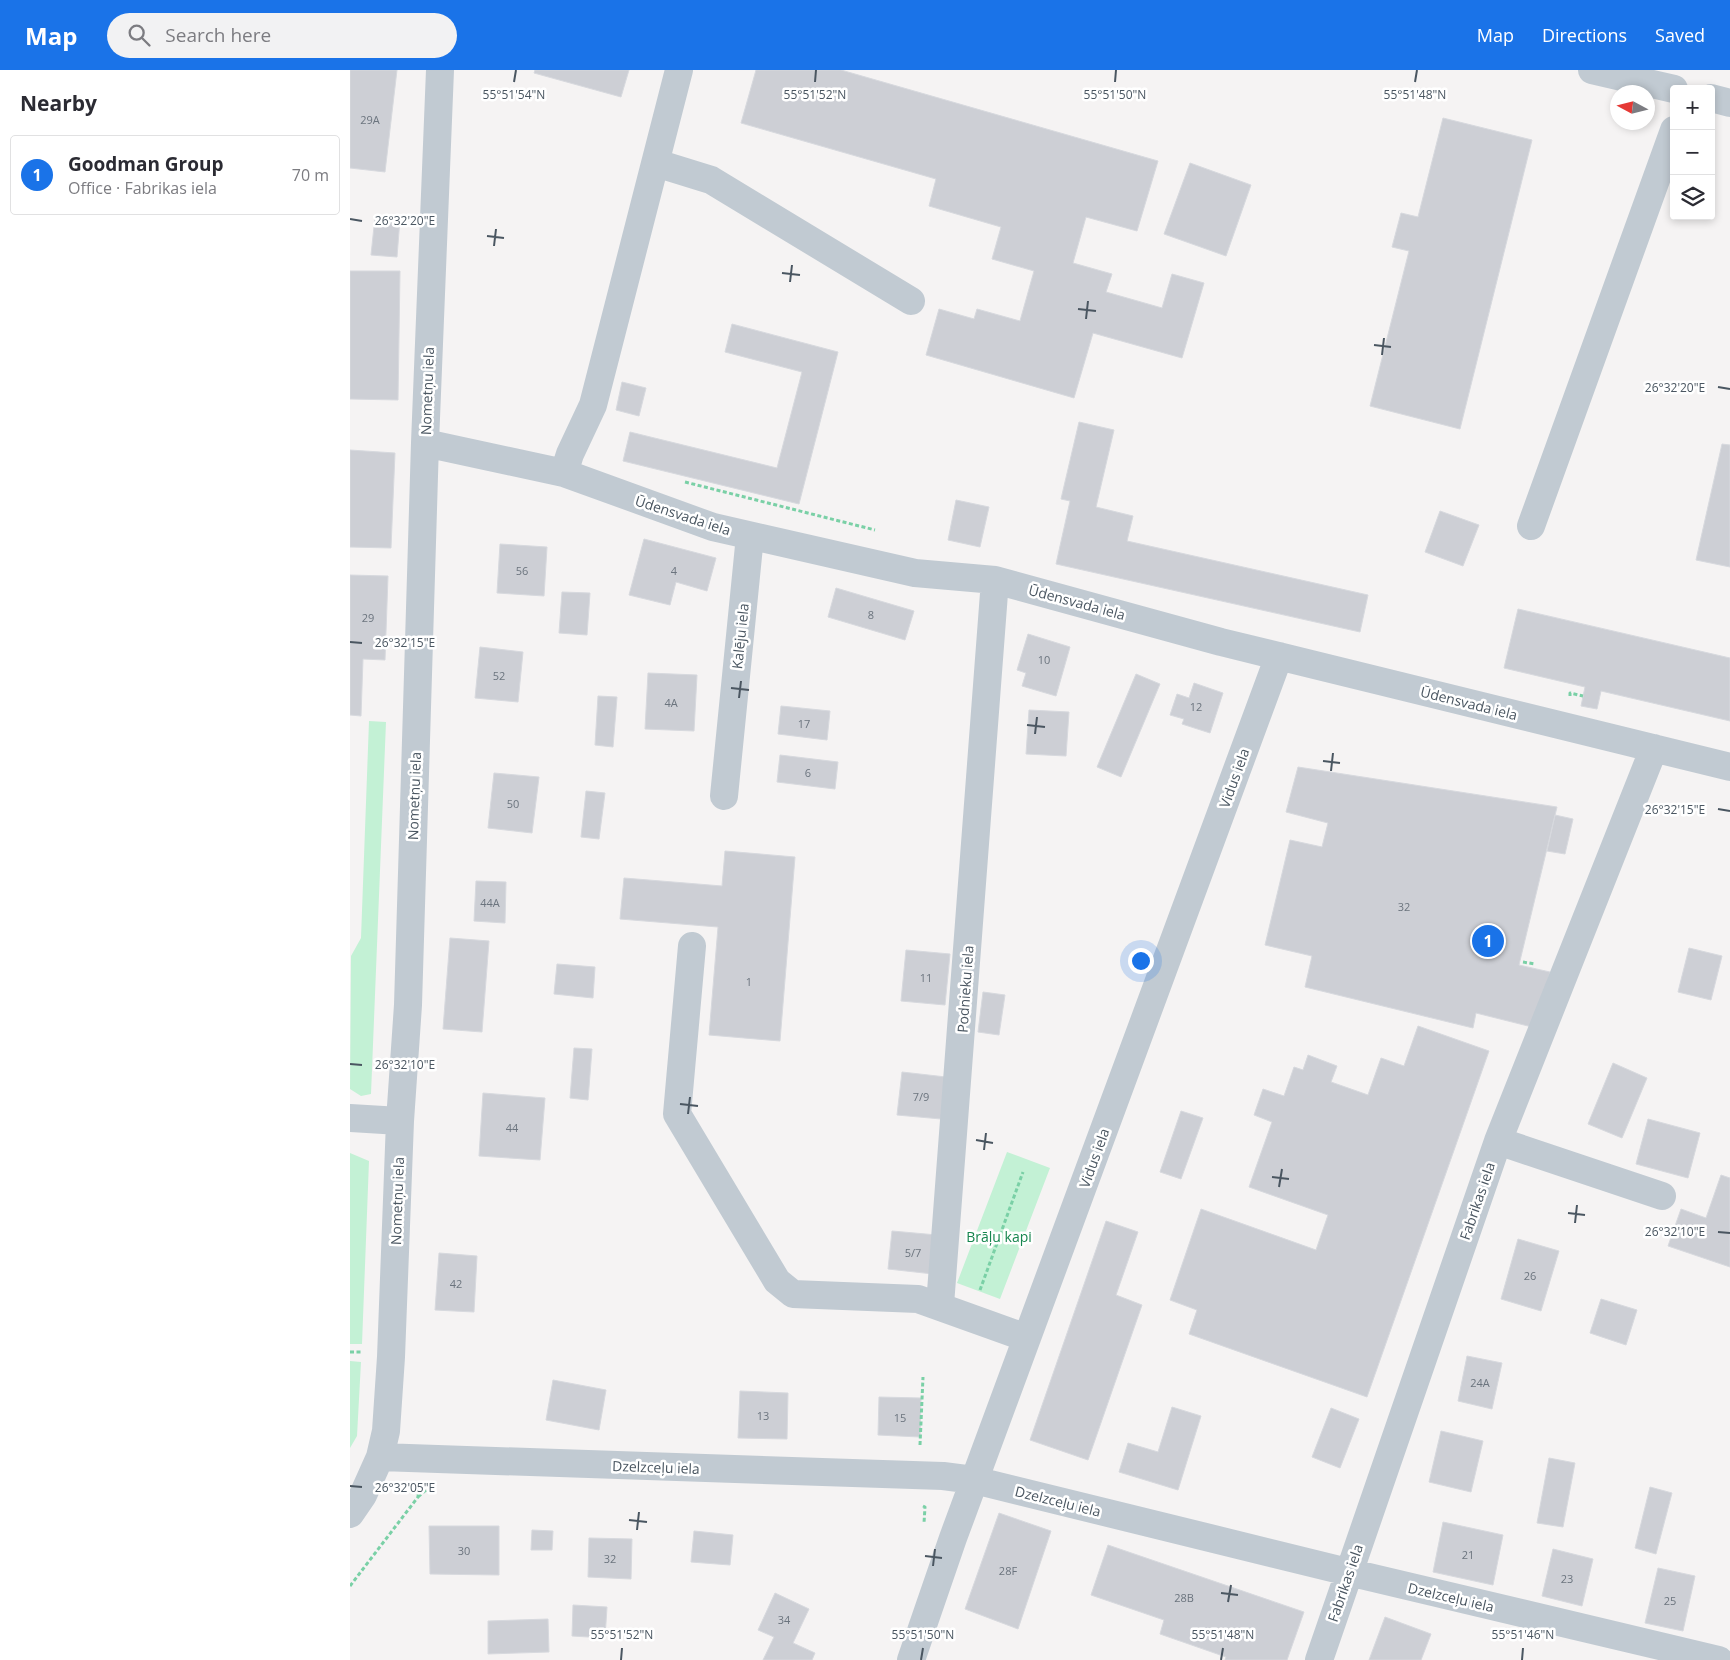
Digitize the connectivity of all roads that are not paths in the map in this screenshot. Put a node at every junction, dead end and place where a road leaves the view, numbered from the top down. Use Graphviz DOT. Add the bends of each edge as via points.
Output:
graph roads {
  1 [pos="440,70"];
  2 [pos="679,70"];
  3 [pos="1592,70"];
  4 [pos="1633,75"];
  5 [pos="1670,88"];
  6 [pos="1715,99"];
  7 [pos="1730,103"];
  8 [pos="1670,141"];
  9 [pos="656,163"];
  10 [pos="911,301"];
  11 [pos="425,443"];
  12 [pos="564,473"];
  13 [pos="1531,526"];
  14 [pos="750,536"];
  15 [pos="995,580"];
  16 [pos="1279,656"];
  17 [pos="1654,748"];
  18 [pos="1730,767"];
  19 [pos="724,796"];
  20 [pos="692,946"];
  21 [pos="350,1118"];
  22 [pos="400,1121"];
  23 [pos="1498,1141"];
  24 [pos="1662,1196"];
  25 [pos="940,1305"];
  26 [pos="1027,1338"];
  27 [pos="380,1457"];
  28 [pos="974,1480"];
  29 [pos="354,1502"];
  30 [pos="1348,1572"];
  31 [pos="911,1660"];
  32 [pos="1319,1660"];
  33 [pos="1719,1660"];
  1 -- 11 [label="street, Nometņu iela"];
  2 -- 9 [label="street"];
  3 -- 4 [label="street"];
  4 -- 5 [label="street"];
  6 -- 7 [label="street"];
  8 -- 13 [label="street"];
  9 -- 10 [label="street" via="711,180"];
  9 -- 12 [label="street" via="592,405"];
  11 -- 12 [label="street, Ūdensvada iela"];
  11 -- 22 [label="street, Nometņu iela" via="408,1005"];
  12 -- 14 [label="street, Ūdensvada iela" via="713,527"];
  14 -- 15 [label="street, Ūdensvada iela" via="914,574"];
  14 -- 19 [label="street, Kalēju iela"];
  15 -- 16 [label="street, Ūdensvada iela"];
  15 -- 25 [label="street, Podnieku iela"];
  16 -- 17 [label="street, Ūdensvada iela"];
  16 -- 26 [label="street, Vidus iela"];
  17 -- 18 [label="street, Ūdensvada iela"];
  17 -- 23 [label="street, Fabrikas iela"];
  20 -- 25 [label="street" via="677,1114 777,1281 793,1294 918,1299"];
  21 -- 22 [label="street"];
  22 -- 27 [label="street, Nometņu iela" via="391,1357 386,1431"];
  23 -- 24 [label="street"];
  23 -- 30 [label="street, Fabrikas iela"];
  25 -- 26 [label="street"];
  26 -- 28 [label="street, Vidus iela"];
  27 -- 28 [label="street, Dzelzceļu iela" via="943,1476"];
  27 -- 29 [label="street, Nometņu iela"];
  28 -- 30 [label="street, Dzelzceļu iela"];
  28 -- 31 [label="street, Vidus iela"];
  30 -- 32 [label="street, Fabrikas iela"];
  30 -- 33 [label="street, Dzelzceļu iela"];
}
